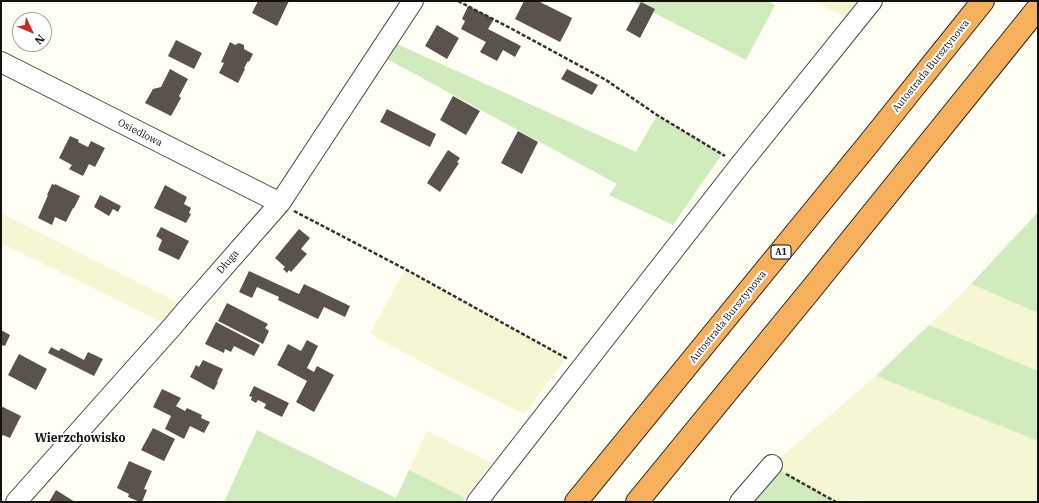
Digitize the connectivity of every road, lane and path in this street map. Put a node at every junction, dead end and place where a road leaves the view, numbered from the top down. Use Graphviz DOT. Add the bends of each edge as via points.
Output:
graph roads {
  1 [pos="413,1"];
  2 [pos="458,1"];
  3 [pos="872,1"];
  4 [pos="983,1"];
  5 [pos="1038,8"];
  6 [pos="1,62"];
  7 [pos="740,165"];
  8 [pos="280,203"];
  9 [pos="583,368"];
  10 [pos="772,465"];
  11 [pos="16,502"];
  12 [pos="477,502"];
  13 [pos="576,502"];
  14 [pos="637,502"];
  15 [pos="740,502"];
  16 [pos="836,502"];
  1 -- 8 [label="street, Długa"];
  2 -- 7 [label="path" via="606,80 657,115"];
  3 -- 7 [label="street"];
  4 -- 13 [label="highway, Autostrada Bursztynowa / A1"];
  5 -- 14 [label="highway"];
  6 -- 8 [label="street, Osiedlowa"];
  7 -- 9 [label="street"];
  8 -- 9 [label="path"];
  8 -- 11 [label="street, Długa"];
  9 -- 12 [label="street"];
  10 -- 15 [label="street"];
  10 -- 16 [label="path"];
}
